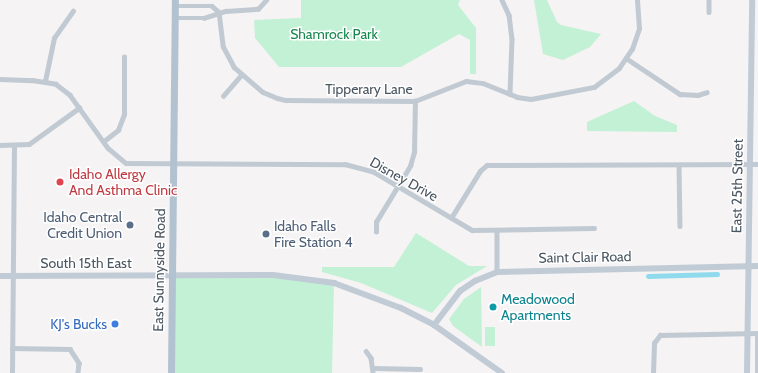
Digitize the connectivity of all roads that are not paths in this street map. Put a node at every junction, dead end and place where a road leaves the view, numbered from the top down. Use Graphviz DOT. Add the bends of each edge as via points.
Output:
graph roads {
  1 [pos="266,0"];
  2 [pos="502,0"];
  3 [pos="637,0"];
  4 [pos="709,0"];
  5 [pos="752,0"];
  6 [pos="175,3"];
  7 [pos="73,11"];
  8 [pos="219,12"];
  9 [pos="709,12"];
  10 [pos="175,18"];
  11 [pos="124,57"];
  12 [pos="626,58"];
  13 [pos="241,75"];
  14 [pos="0,79"];
  15 [pos="45,81"];
  16 [pos="707,92"];
  17 [pos="510,94"];
  18 [pos="223,96"];
  19 [pos="415,101"];
  20 [pos="79,108"];
  21 [pos="104,141"];
  22 [pos="0,146"];
  23 [pos="14,146"];
  24 [pos="750,163"];
  25 [pos="174,164"];
  26 [pos="679,164"];
  27 [pos="758,164"];
  28 [pos="398,185"];
  29 [pos="451,218"];
  30 [pos="680,226"];
  31 [pos="594,228"];
  32 [pos="497,231"];
  33 [pos="376,232"];
  34 [pos="748,266"];
  35 [pos="758,266"];
  36 [pos="497,272"];
  37 [pos="172,275"];
  38 [pos="0,276"];
  39 [pos="13,276"];
  40 [pos="434,325"];
  41 [pos="758,333"];
  42 [pos="748,334"];
  43 [pos="758,336"];
  44 [pos="12,348"];
  45 [pos="366,351"];
  46 [pos="420,369"];
  47 [pos="373,370"];
  48 [pos="12,373"];
  49 [pos="78,373"];
  50 [pos="171,373"];
  51 [pos="502,373"];
  52 [pos="653,373"];
  53 [pos="747,373"];
  54 [pos="758,373"];
  1 -- 8 [label="street" via="258,9"];
  2 -- 17 [label="street" via="509,15 512,39"];
  3 -- 12 [label="street, Tipperary Lane" via="639,29"];
  4 -- 9 [label="street"];
  5 -- 24 [label="street, East 25th Street"];
  6 -- 8 [label="street" via="212,6"];
  6 -- 10 [label="main road, East Sunnyside Road"];
  7 -- 15 [label="street" via="54,38"];
  8 -- 10 [label="street" via="215,16 204,18"];
  8 -- 13 [label="street, Tipperary Lane" via="223,46 227,57"];
  10 -- 25 [label="main road, East Sunnyside Road"];
  11 -- 21 [label="street" via="124,114 118,130"];
  12 -- 16 [label="street" via="680,94 687,96"];
  12 -- 17 [label="street, Tipperary Lane" via="619,68 594,87 530,99"];
  13 -- 18 [label="street"];
  13 -- 19 [label="street, Tipperary Lane" via="268,96 286,100"];
  14 -- 15 [label="street"];
  15 -- 20 [label="street, Disney Drive" via="56,84 70,95"];
  17 -- 19 [label="street, Tipperary Lane" via="483,83 466,81"];
  19 -- 28 [label="street" via="414,152 410,166"];
  20 -- 21 [label="street, Disney Drive"];
  20 -- 23 [label="street" via="40,138 29,144"];
  21 -- 25 [label="street, Disney Drive" via="108,148 126,162"];
  22 -- 23 [label="street"];
  23 -- 39 [label="street"];
  24 -- 26 [label="street"];
  24 -- 27 [label="street"];
  24 -- 34 [label="street, East 25th Street"];
  25 -- 28 [label="street, Disney Drive" via="341,164 374,172"];
  25 -- 37 [label="main road, East Sunnyside Road"];
  26 -- 29 [label="street" via="487,165 480,171"];
  26 -- 30 [label="street"];
  28 -- 29 [label="street, Disney Drive"];
  28 -- 33 [label="street" via="376,222"];
  29 -- 32 [label="street, Disney Drive" via="472,230"];
  31 -- 32 [label="street, Disney Drive"];
  32 -- 36 [label="street"];
  34 -- 35 [label="street, Saint Clair Road"];
  34 -- 36 [label="street, Saint Clair Road"];
  34 -- 42 [label="street, East 25th Street"];
  36 -- 40 [label="street, Saint Clair Road" via="475,281 460,292 444,309"];
  37 -- 39 [label="street, South 15th East"];
  37 -- 40 [label="street, South 15th East" via="273,275 334,283 370,294"];
  37 -- 50 [label="main road, East Sunnyside Road"];
  38 -- 39 [label="street, South 15th East"];
  39 -- 44 [label="street"];
  40 -- 51 [label="street, South 15th East"];
  41 -- 42 [label="street"];
  42 -- 52 [label="street" via="660,335 654,343"];
  42 -- 53 [label="street, East 25th Street"];
  43 -- 54 [label="street"];
  44 -- 48 [label="street"];
  44 -- 49 [label="street" via="70,349 78,363"];
  45 -- 47 [label="street"];
  46 -- 47 [label="street"];
}
